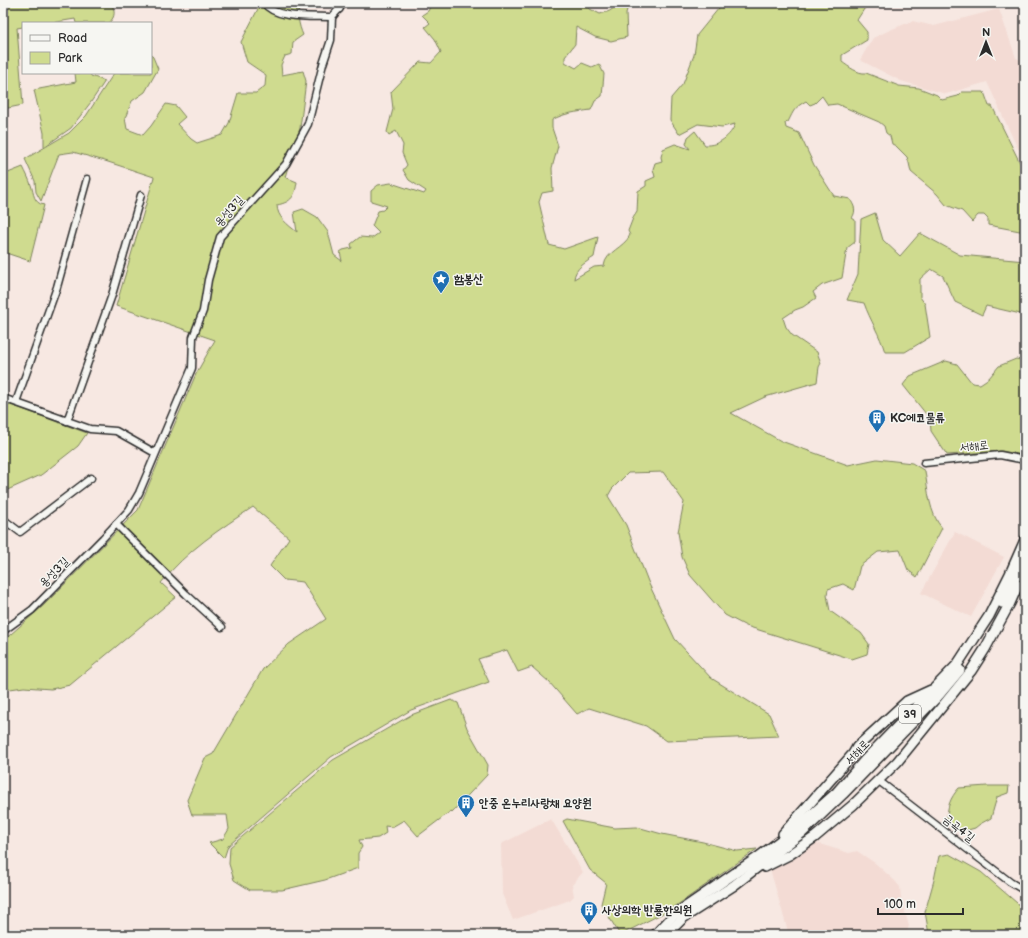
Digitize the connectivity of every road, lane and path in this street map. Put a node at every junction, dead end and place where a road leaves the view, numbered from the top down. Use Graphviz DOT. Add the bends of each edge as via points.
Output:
graph roads {
  1 [pos="264,3"];
  2 [pos="340,6"];
  3 [pos="332,17"];
  4 [pos="87,179"];
  5 [pos="140,195"];
  6 [pos="3,398"];
  7 [pos="16,402"];
  8 [pos="67,421"];
  9 [pos="155,453"];
  10 [pos="1025,460"];
  11 [pos="924,463"];
  12 [pos="91,478"];
  13 [pos="3,519"];
  14 [pos="116,524"];
  15 [pos="1025,540"];
  16 [pos="1024,562"];
  17 [pos="222,626"];
  18 [pos="3,631"];
  19 [pos="934,689"];
  20 [pos="879,781"];
  21 [pos="773,846"];
  22 [pos="752,872"];
  23 [pos="1025,891"];
  24 [pos="655,935"];
  25 [pos="666,935"];
  1 -- 3 [label="street" via="275,12 292,16"];
  2 -- 3 [label="street"];
  3 -- 9 [label="street, 용성3길" via="331,40 308,124 286,164 220,237 208,280 203,312 193,337 192,368"];
  4 -- 7 [label="street" via="57,287"];
  5 -- 8 [label="street" via="112,295"];
  6 -- 7 [label="street"];
  7 -- 8 [label="street"];
  8 -- 9 [label="street" via="90,429 116,431"];
  9 -- 14 [label="street, 용성3길" via="139,493 129,510"];
  10 -- 11 [label="street, 서해로" via="1000,455"];
  12 -- 13 [label="street" via="20,532"];
  14 -- 17 [label="street"];
  14 -- 18 [label="street, 용성3길" via="32,610"];
  15 -- 19 [label="main road, 서해로 / 39" via="989,616 957,665"];
  16 -- 20 [label="main road" via="1013,597 985,649 947,701"];
  16 -- 22 [label="main road, 서해로 / 39" via="962,668 939,695 802,833"];
  19 -- 21 [label="main road, 서해로 / 39" via="836,792"];
  19 -- 21 [label="main road" via="907,701 857,747"];
  20 -- 22 [label="main road" via="815,837 789,855"];
  20 -- 23 [label="street, 금곡4길"];
  21 -- 24 [label="main road, 서해로 / 39" via="674,915"];
  22 -- 25 [label="main road, 서해로 / 39" via="683,918"];
}
